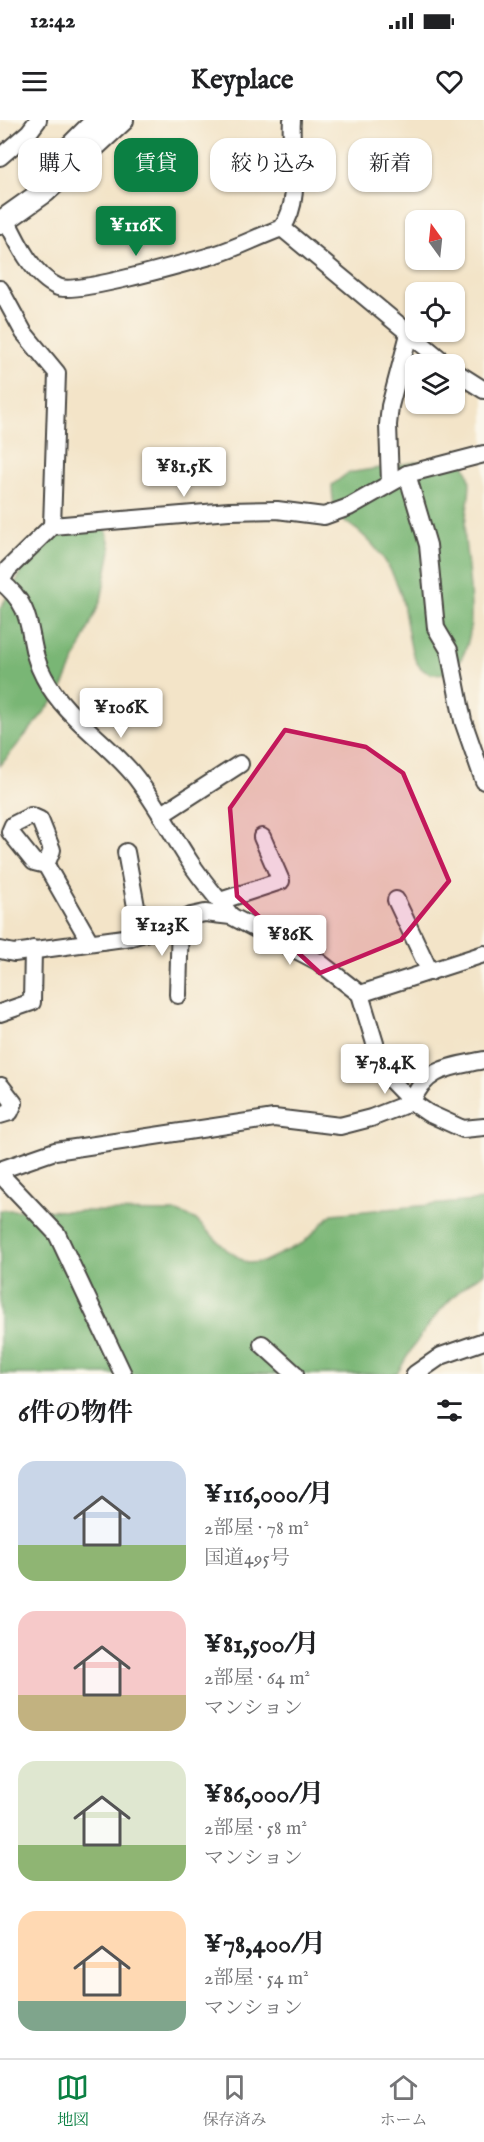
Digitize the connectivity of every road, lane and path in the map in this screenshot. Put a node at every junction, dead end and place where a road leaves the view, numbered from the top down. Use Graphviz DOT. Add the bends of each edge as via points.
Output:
graph roads {
  1 [pos="38,120"];
  2 [pos="98,120"];
  3 [pos="122,120"];
  4 [pos="292,120"];
  5 [pos="0,157"];
  6 [pos="2,216"];
  7 [pos="282,228"];
  8 [pos="0,289"];
  9 [pos="405,331"];
  10 [pos="407,342"];
  11 [pos="419,342"];
  12 [pos="434,354"];
  13 [pos="465,378"];
  14 [pos="484,390"];
  15 [pos="484,454"];
  16 [pos="407,474"];
  17 [pos="390,482"];
  18 [pos="52,525"];
  19 [pos="0,581"];
  20 [pos="240,764"];
  21 [pos="484,781"];
  22 [pos="161,815"];
  23 [pos="262,837"];
  24 [pos="126,852"];
  25 [pos="46,866"];
  26 [pos="396,900"];
  27 [pos="220,901"];
  28 [pos="231,916"];
  29 [pos="180,920"];
  30 [pos="141,934"];
  31 [pos="90,942"];
  32 [pos="33,949"];
  33 [pos="0,950"];
  34 [pos="484,954"];
  35 [pos="430,972"];
  36 [pos="178,994"];
  37 [pos="360,994"];
  38 [pos="0,1013"];
  39 [pos="484,1060"];
  40 [pos="2,1086"];
  41 [pos="412,1102"];
  42 [pos="0,1115"];
  43 [pos="484,1127"];
  44 [pos="0,1172"];
  45 [pos="484,1341"];
  46 [pos="261,1344"];
  47 [pos="123,1374"];
  48 [pos="295,1374"];
  49 [pos="415,1374"];
  1 -- 5 [label="street"];
  2 -- 6 [label="highway"];
  3 -- 6 [label="highway" via="45,191"];
  4 -- 7 [label="street" via="294,189"];
  6 -- 7 [label="street" via="25,255 46,278 59,288 75,290 216,255"];
  7 -- 9 [label="street"];
  8 -- 18 [label="street" via="24,333 57,373"];
  10 -- 17 [label="street" via="390,406"];
  11 -- 12 [label="street"];
  13 -- 14 [label="street"];
  15 -- 16 [label="street"];
  16 -- 17 [label="street"];
  16 -- 21 [label="street" via="428,546 436,628 449,650 463,721"];
  17 -- 18 [label="street" via="349,507 324,516 277,510 229,511"];
  18 -- 19 [label="street"];
  19 -- 22 [label="street" via="26,609 42,675 52,690 74,717 133,773"];
  20 -- 22 [label="street"];
  22 -- 27 [label="street"];
  23 -- 27 [label="street" via="280,881"];
  24 -- 30 [label="street"];
  25 -- 31 [label="street"];
  26 -- 35 [label="street"];
  27 -- 28 [label="street"];
  28 -- 29 [label="street" via="205,914"];
  28 -- 37 [label="street" via="319,962"];
  29 -- 30 [label="street"];
  29 -- 36 [label="street"];
  30 -- 31 [label="street"];
  31 -- 32 [label="street"];
  32 -- 33 [label="street"];
  32 -- 38 [label="street" via="32,1002"];
  34 -- 35 [label="street"];
  35 -- 37 [label="street"];
  37 -- 41 [label="street" via="384,1073"];
  39 -- 41 [label="street" via="435,1071 417,1090"];
  40 -- 42 [label="street" via="14,1103 10,1112"];
  41 -- 43 [label="street" via="463,1129"];
  41 -- 44 [label="street" via="340,1126 274,1118 55,1151"];
  44 -- 47 [label="street" via="57,1234"];
  45 -- 49 [label="street" via="441,1356"];
  46 -- 48 [label="street"];
}
